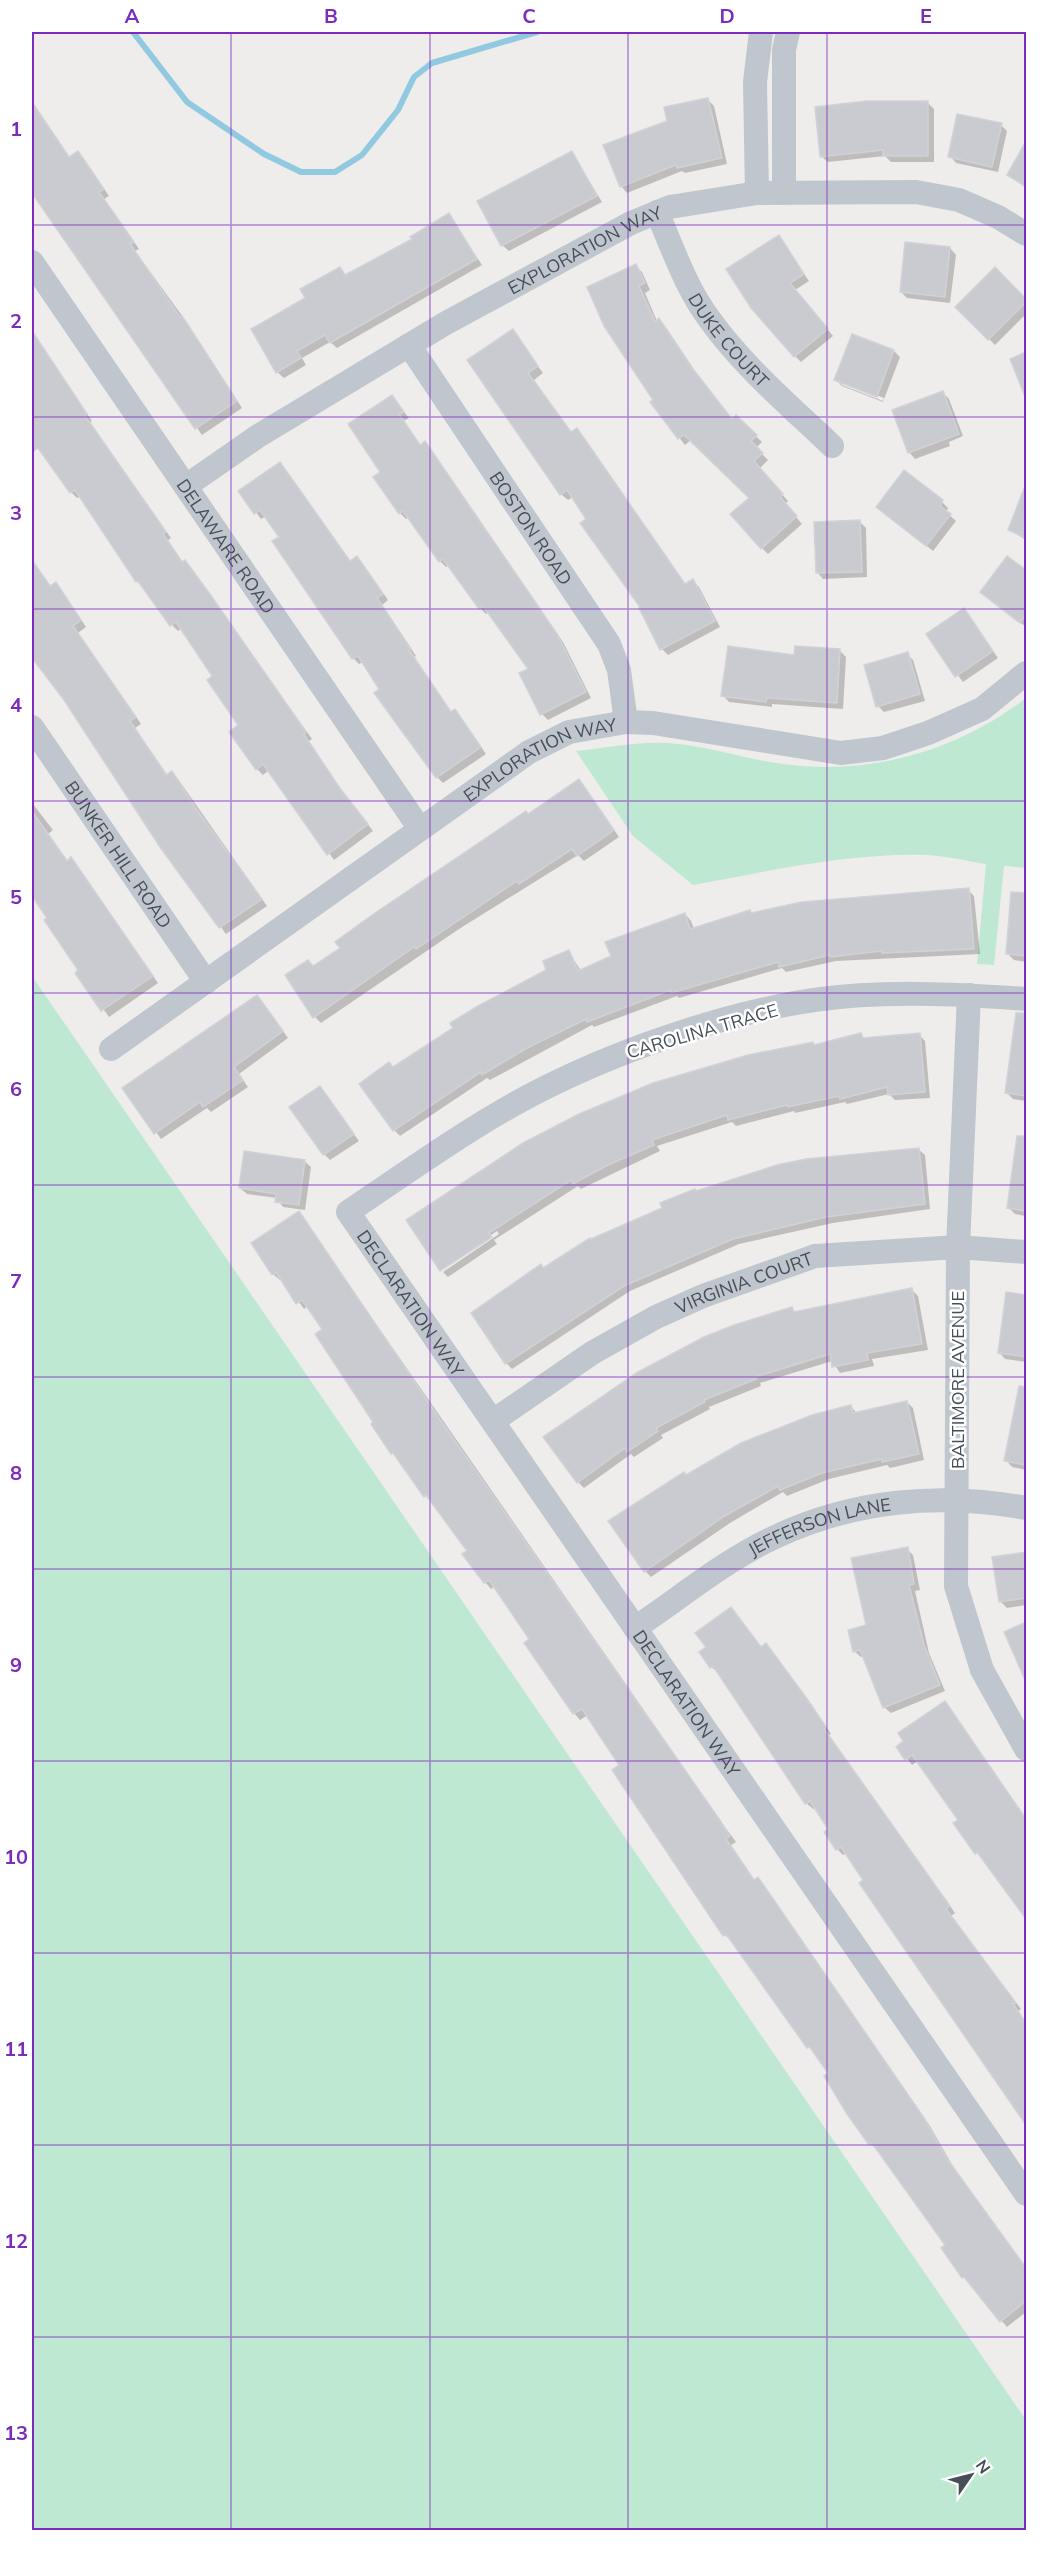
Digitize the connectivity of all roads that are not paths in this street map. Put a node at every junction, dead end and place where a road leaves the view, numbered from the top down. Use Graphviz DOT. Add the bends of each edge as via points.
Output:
graph roads {
  1 [pos="760,32"];
  2 [pos="788,32"];
  3 [pos="784,192"];
  4 [pos="757,193"];
  5 [pos="657,212"];
  6 [pos="1026,234"];
  7 [pos="32,262"];
  8 [pos="409,345"];
  9 [pos="832,446"];
  10 [pos="186,486"];
  11 [pos="1026,673"];
  12 [pos="626,722"];
  13 [pos="32,728"];
  14 [pos="420,829"];
  15 [pos="206,982"];
  16 [pos="969,995"];
  17 [pos="1026,999"];
  18 [pos="111,1049"];
  19 [pos="348,1212"];
  20 [pos="958,1247"];
  21 [pos="1026,1252"];
  22 [pos="493,1421"];
  23 [pos="956,1501"];
  24 [pos="1026,1508"];
  25 [pos="635,1628"];
  26 [pos="1026,1749"];
  27 [pos="1026,2194"];
  1 -- 4 [label="street" via="755,82"];
  2 -- 3 [label="street" via="784,50"];
  3 -- 4 [label="street, EXPLORATION WAY"];
  3 -- 6 [label="street, EXPLORATION WAY" via="916,192 959,200"];
  4 -- 5 [label="street, EXPLORATION WAY"];
  5 -- 8 [label="street, EXPLORATION WAY"];
  5 -- 9 [label="street, DUKE COURT" via="708,319 735,352"];
  7 -- 10 [label="street, DELAWARE ROAD"];
  8 -- 10 [label="street, EXPLORATION WAY" via="258,435"];
  8 -- 12 [label="street, BOSTON ROAD" via="609,644 619,670"];
  10 -- 14 [label="street, DELAWARE ROAD"];
  11 -- 12 [label="street, EXPLORATION WAY" via="982,709 883,748 841,753"];
  12 -- 14 [label="street, EXPLORATION WAY" via="569,732 529,752"];
  13 -- 15 [label="street, BUNKER HILL ROAD"];
  14 -- 15 [label="street, EXPLORATION WAY"];
  15 -- 18 [label="street, EXPLORATION WAY"];
  16 -- 17 [label="street, CAROLINA TRACE"];
  16 -- 19 [label="street, CAROLINA TRACE" via="931,993 814,1000 649,1043 546,1087 492,1116"];
  16 -- 20 [label="street, BALTIMORE AVENUE"];
  19 -- 22 [label="street, DECLARATION WAY"];
  20 -- 21 [label="street, VIRGINIA COURT"];
  20 -- 22 [label="street, VIRGINIA COURT" via="815,1256 703,1296 592,1353"];
  20 -- 23 [label="street, BALTIMORE AVENUE"];
  22 -- 25 [label="street, DECLARATION WAY"];
  23 -- 24 [label="street, JEFFERSON LANE"];
  23 -- 25 [label="street, JEFFERSON LANE" via="918,1500 847,1510 798,1527 746,1553"];
  23 -- 26 [label="street, BALTIMORE AVENUE" via="956,1586 982,1670"];
  25 -- 27 [label="street, DECLARATION WAY"];
}
